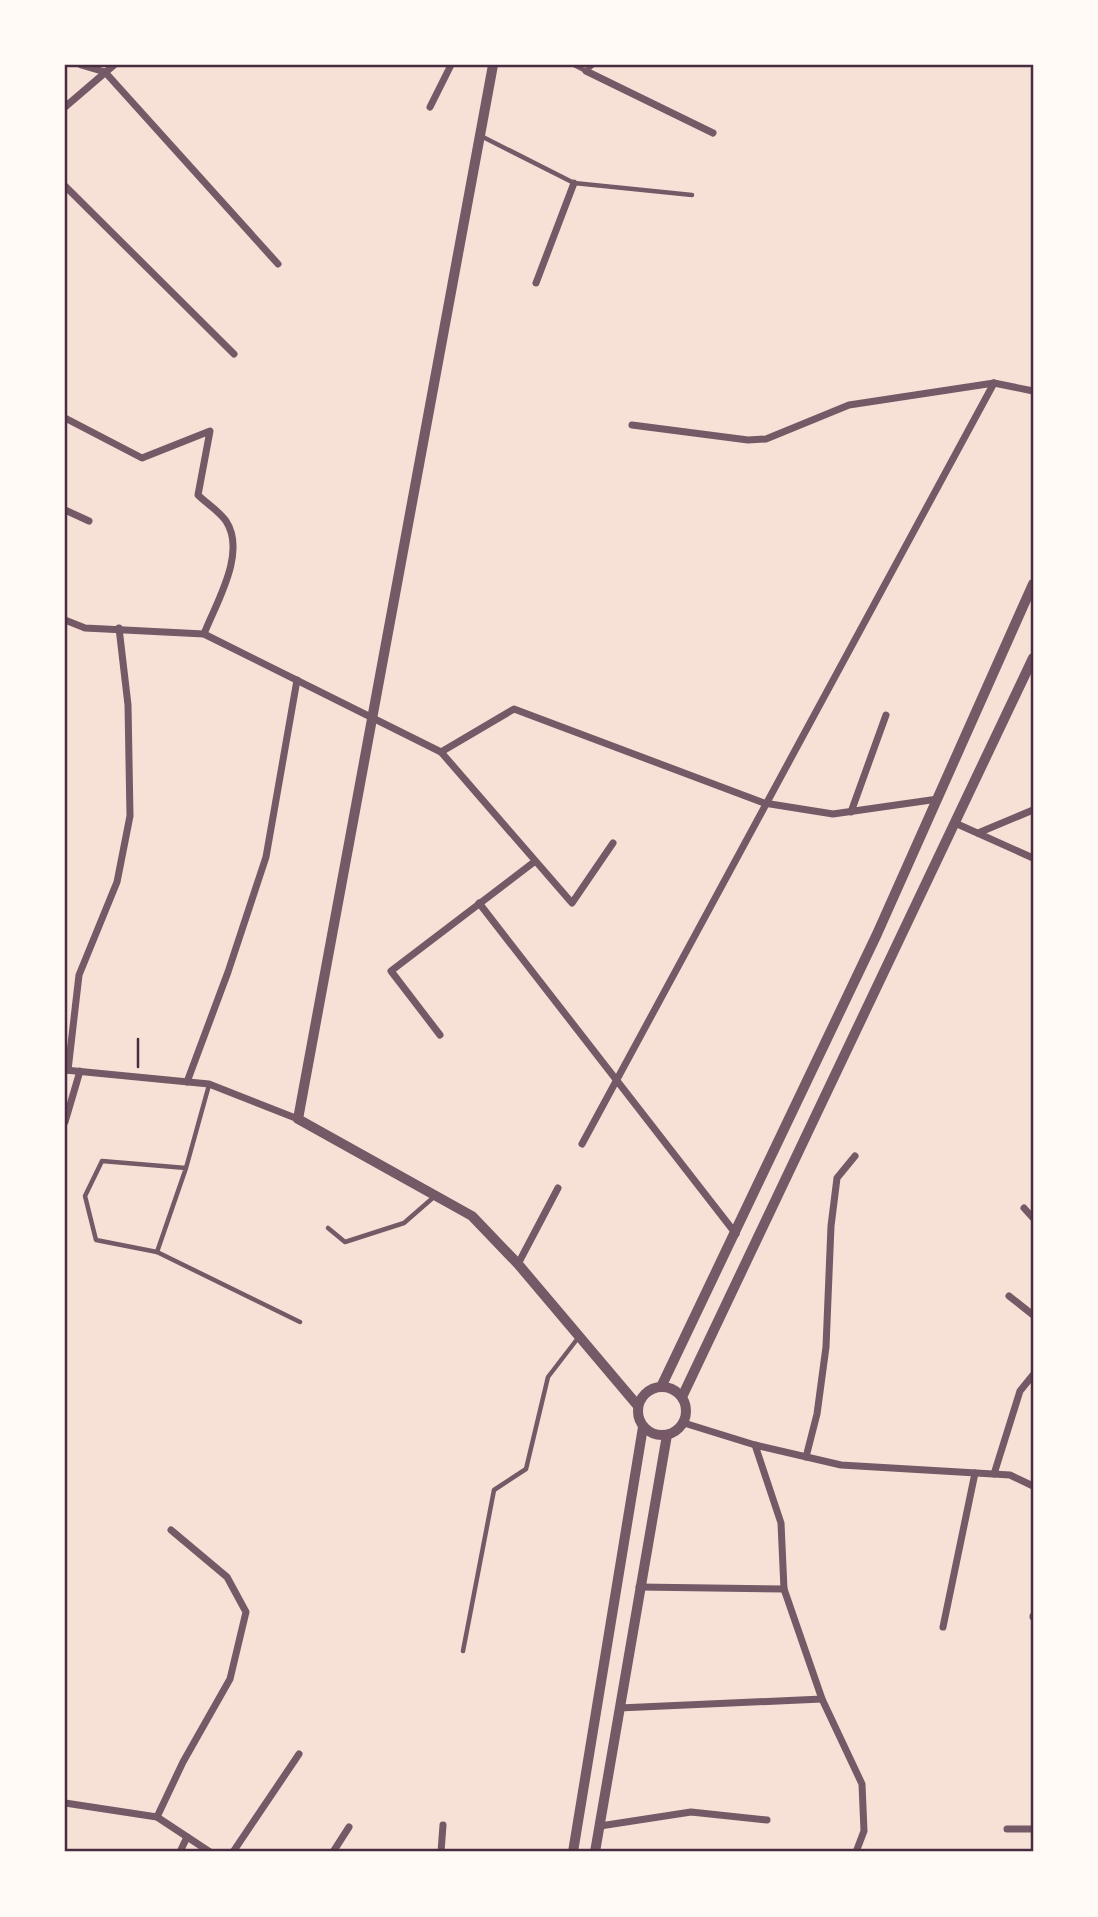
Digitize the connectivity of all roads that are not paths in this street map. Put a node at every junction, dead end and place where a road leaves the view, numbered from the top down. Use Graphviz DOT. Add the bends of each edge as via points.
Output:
graph roads {
  1 [pos="81,65"];
  2 [pos="114,65"];
  3 [pos="451,65"];
  4 [pos="493,65"];
  5 [pos="575,65"];
  6 [pos="593,65"];
  7 [pos="586,71"];
  8 [pos="105,72"];
  9 [pos="65,107"];
  10 [pos="430,107"];
  11 [pos="713,134"];
  12 [pos="481,135"];
  13 [pos="574,183"];
  14 [pos="65,186"];
  15 [pos="692,195"];
  16 [pos="278,264"];
  17 [pos="536,283"];
  18 [pos="234,354"];
  19 [pos="994,383"];
  20 [pos="1033,391"];
  21 [pos="65,418"];
  22 [pos="632,425"];
  23 [pos="65,510"];
  24 [pos="89,521"];
  25 [pos="1033,584"];
  26 [pos="65,620"];
  27 [pos="119,628"];
  28 [pos="204,634"];
  29 [pos="1033,657"];
  30 [pos="297,680"];
  31 [pos="886,715"];
  32 [pos="373,717"];
  33 [pos="441,752"];
  34 [pos="938,799"];
  35 [pos="764,803"];
  36 [pos="1033,810"];
  37 [pos="852,812"];
  38 [pos="955,823"];
  39 [pos="978,834"];
  40 [pos="613,843"];
  41 [pos="1033,858"];
  42 [pos="534,862"];
  43 [pos="480,904"];
  44 [pos="440,1035"];
  45 [pos="66,1070"];
  46 [pos="80,1071"];
  47 [pos="616,1080"];
  48 [pos="187,1082"];
  49 [pos="209,1084"];
  50 [pos="298,1119"];
  51 [pos="65,1122"];
  52 [pos="582,1144"];
  53 [pos="855,1156"];
  54 [pos="186,1168"];
  55 [pos="558,1188"];
  56 [pos="436,1195"];
  57 [pos="1024,1208"];
  58 [pos="1033,1218"];
  59 [pos="328,1228"];
  60 [pos="736,1234"];
  61 [pos="157,1252"];
  62 [pos="518,1264"];
  63 [pos="1009,1296"];
  64 [pos="1033,1315"];
  65 [pos="300,1322"];
  66 [pos="579,1337"];
  67 [pos="1033,1375"];
  68 [pos="661,1387"];
  69 [pos="682,1397"];
  70 [pos="638,1406"];
  71 [pos="684,1423"];
  72 [pos="643,1427"];
  73 [pos="667,1435"];
  74 [pos="755,1445"];
  75 [pos="806,1457"];
  76 [pos="975,1473"];
  77 [pos="995,1474"];
  78 [pos="1033,1486"];
  79 [pos="171,1530"];
  80 [pos="639,1587"];
  81 [pos="784,1589"];
  82 [pos="943,1627"];
  83 [pos="463,1651"];
  84 [pos="822,1699"];
  85 [pos="619,1708"];
  86 [pos="299,1754"];
  87 [pos="65,1803"];
  88 [pos="157,1817"];
  89 [pos="767,1820"];
  90 [pos="443,1825"];
  91 [pos="600,1826"];
  92 [pos="349,1827"];
  93 [pos="1007,1829"];
  94 [pos="1033,1829"];
  95 [pos="187,1837"];
  96 [pos="180,1852"];
  97 [pos="209,1852"];
  98 [pos="233,1852"];
  99 [pos="333,1852"];
  100 [pos="441,1852"];
  101 [pos="573,1852"];
  102 [pos="595,1852"];
  103 [pos="856,1852"];
  1 -- 8 [label="street"];
  2 -- 8 [label="street"];
  3 -- 10 [label="street"];
  4 -- 12 [label="street"];
  5 -- 7 [label="lane"];
  6 -- 7 [label="lane"];
  7 -- 11 [label="street"];
  8 -- 9 [label="street"];
  8 -- 16 [label="street"];
  12 -- 13 [label="lane"];
  12 -- 32 [label="street"];
  13 -- 15 [label="lane"];
  13 -- 17 [label="street"];
  14 -- 18 [label="street"];
  19 -- 20 [label="street"];
  19 -- 22 [label="street" via="849,405 766,439"];
  19 -- 35 [label="street"];
  21 -- 28 [label="street" via="142,458 210,431 198,495 226,521 234,540 233,556"];
  23 -- 24 [label="street"];
  25 -- 34 [label="street"];
  26 -- 27 [label="street" via="85,628"];
  27 -- 28 [label="street"];
  27 -- 45 [label="street" via="128,705 130,816 117,882 79,975"];
  28 -- 30 [label="street"];
  29 -- 38 [label="street"];
  30 -- 32 [label="street"];
  30 -- 48 [label="street" via="266,857"];
  31 -- 37 [label="street"];
  32 -- 33 [label="street"];
  32 -- 50 [label="street"];
  33 -- 35 [label="street" via="514,709"];
  33 -- 42 [label="street"];
  34 -- 37 [label="street"];
  34 -- 60 [label="street"];
  35 -- 37 [label="street" via="833,814"];
  35 -- 47 [label="street"];
  36 -- 39 [label="street"];
  38 -- 39 [label="street"];
  38 -- 69 [label="street"];
  39 -- 41 [label="street"];
  40 -- 42 [label="street" via="572,903"];
  42 -- 43 [label="street"];
  43 -- 44 [label="street" via="391,971"];
  43 -- 47 [label="street"];
  45 -- 46 [label="street"];
  46 -- 48 [label="street"];
  46 -- 51 [label="street"];
  47 -- 52 [label="street"];
  47 -- 60 [label="street"];
  48 -- 49 [label="street"];
  49 -- 50 [label="street"];
  49 -- 54 [label="lane"];
  50 -- 56 [label="street"];
  53 -- 75 [label="street" via="837,1178 826,1347"];
  54 -- 61 [label="lane"];
  54 -- 61 [label="lane" via="102,1161 85,1196 96,1240"];
  55 -- 62 [label="street"];
  56 -- 59 [label="lane" via="404,1223 345,1242"];
  56 -- 62 [label="street" via="472,1216"];
  57 -- 58 [label="street"];
  60 -- 68 [label="street"];
  61 -- 65 [label="lane"];
  62 -- 66 [label="street"];
  63 -- 64 [label="street"];
  66 -- 70 [label="street"];
  66 -- 83 [label="lane" via="548,1377 526,1469 494,1490"];
  67 -- 77 [label="street" via="1020,1391"];
  68 -- 69 [label="street"];
  68 -- 70 [label="street" via="646,1393"];
  69 -- 71 [label="street" via="687,1410"];
  70 -- 72 [label="street"];
  71 -- 73 [label="street"];
  71 -- 74 [label="street"];
  72 -- 73 [label="street"];
  72 -- 101 [label="street"];
  73 -- 80 [label="street"];
  74 -- 75 [label="street"];
  74 -- 81 [label="street" via="780,1523"];
  75 -- 76 [label="street" via="841,1465"];
  76 -- 77 [label="street"];
  76 -- 82 [label="street"];
  77 -- 78 [label="street" via="1010,1475"];
  79 -- 88 [label="street" via="226,1577 246,1612 230,1679"];
  80 -- 81 [label="street"];
  80 -- 85 [label="street"];
  81 -- 84 [label="street"];
  84 -- 85 [label="street"];
  84 -- 103 [label="street" via="862,1784 864,1831"];
  85 -- 91 [label="street"];
  86 -- 98 [label="street"];
  87 -- 88 [label="street"];
  88 -- 95 [label="street"];
  89 -- 91 [label="street" via="691,1812"];
  90 -- 100 [label="street"];
  91 -- 102 [label="street"];
  92 -- 99 [label="street"];
  93 -- 94 [label="street"];
  95 -- 96 [label="street"];
  95 -- 97 [label="street"];
}
